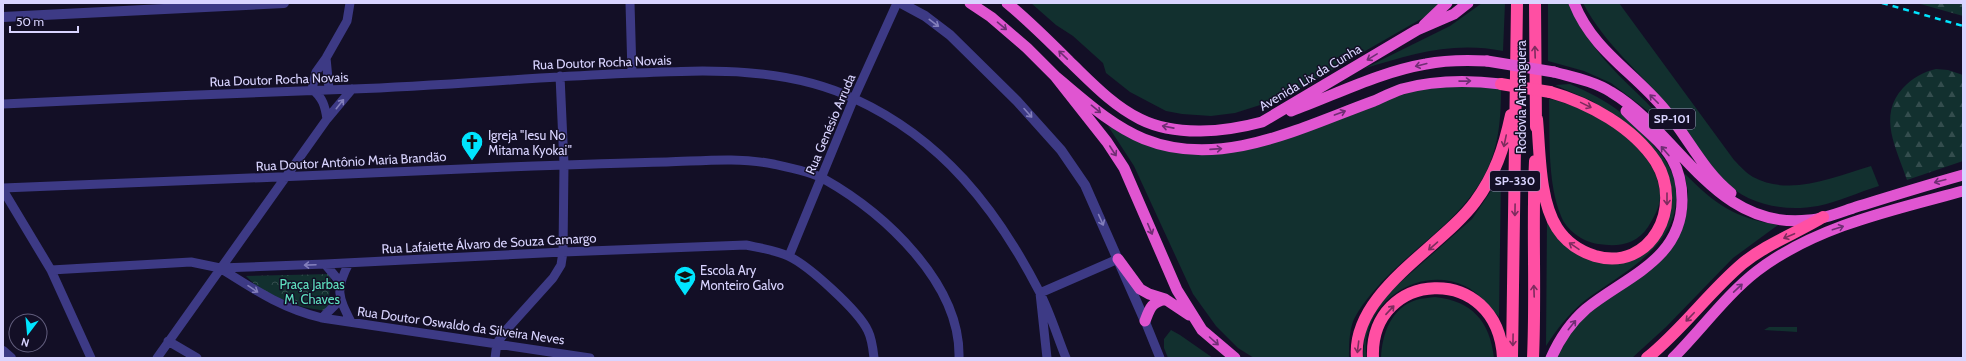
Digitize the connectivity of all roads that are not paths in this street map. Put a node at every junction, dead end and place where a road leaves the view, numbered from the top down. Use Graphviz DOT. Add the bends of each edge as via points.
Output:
graph roads {
  1 [pos="284,3"];
  2 [pos="350,3"];
  3 [pos="630,3"];
  4 [pos="897,3"];
  5 [pos="901,3"];
  6 [pos="970,3"];
  7 [pos="1007,3"];
  8 [pos="1447,3"];
  9 [pos="1468,3"];
  10 [pos="1517,3"];
  11 [pos="1535,3"];
  12 [pos="1574,3"];
  13 [pos="3,17"];
  14 [pos="1418,30"];
  15 [pos="326,58"];
  16 [pos="632,73"];
  17 [pos="560,76"];
  18 [pos="1055,76"];
  19 [pos="1501,84"];
  20 [pos="312,89"];
  21 [pos="329,89"];
  22 [pos="352,89"];
  23 [pos="1516,89"];
  24 [pos="1610,91"];
  25 [pos="854,98"];
  26 [pos="3,104"];
  27 [pos="327,119"];
  28 [pos="1537,119"];
  29 [pos="1262,122"];
  30 [pos="564,164"];
  31 [pos="1963,175"];
  32 [pos="288,177"];
  33 [pos="822,178"];
  34 [pos="3,189"];
  35 [pos="1963,191"];
  36 [pos="1824,217"];
  37 [pos="1781,220"];
  38 [pos="563,252"];
  39 [pos="789,256"];
  40 [pos="1118,259"];
  41 [pos="349,263"];
  42 [pos="326,264"];
  43 [pos="220,268"];
  44 [pos="51,270"];
  45 [pos="340,282"];
  46 [pos="1040,293"];
  47 [pos="1165,299"];
  48 [pos="340,300"];
  49 [pos="322,318"];
  50 [pos="1195,320"];
  51 [pos="1145,321"];
  52 [pos="351,322"];
  53 [pos="1535,324"];
  54 [pos="168,341"];
  55 [pos="498,343"];
  56 [pos="3,351"];
  57 [pos="10,358"];
  58 [pos="91,358"];
  59 [pos="157,358"];
  60 [pos="196,358"];
  61 [pos="495,358"];
  62 [pos="590,358"];
  63 [pos="874,358"];
  64 [pos="959,358"];
  65 [pos="1047,358"];
  66 [pos="1066,358"];
  67 [pos="1160,358"];
  68 [pos="1235,358"];
  69 [pos="1357,358"];
  70 [pos="1372,358"];
  71 [pos="1503,358"];
  72 [pos="1512,358"];
  73 [pos="1533,358"];
  74 [pos="1538,358"];
  75 [pos="1551,358"];
  76 [pos="1647,358"];
  77 [pos="1673,358"];
  1 -- 13 [label="street"];
  2 -- 15 [label="street" via="346,21"];
  3 -- 16 [label="street"];
  4 -- 25 [label="street, Rua Genésio Arruda"];
  5 -- 40 [label="street, one-way" via="925,16 950,35 1017,101 1061,150 1085,185"];
  6 -- 18 [label="highway, one-way" via="1010,32"];
  29 -- 7 [label="highway, Avenida Lix da Cunha, one-way" via="1225,129 1195,130 1170,128 1140,119 1116,104"];
  8 -- 14 [label="highway"];
  9 -- 14 [label="highway, Avenida Lix da Cunha" via="1441,21"];
  10 -- 23 [label="highway, Rodovia Anhanguera / SP-330"];
  28 -- 11 [label="highway, Rodovia Anhanguera / SP-330, one-way"];
  37 -- 12 [label="highway, SP-101, one-way" via="1738,198 1723,186 1665,110 1596,41"];
  14 -- 29 [label="highway, Avenida Lix da Cunha, one-way"];
  15 -- 20 [label="street" via="316,72"];
  15 -- 21 [label="street"];
  16 -- 17 [label="street, Rua Doutor Rocha Novais"];
  16 -- 25 [label="street, Rua Doutor Rocha Novais" via="772,74"];
  17 -- 22 [label="street, Rua Doutor Rocha Novais"];
  17 -- 30 [label="street"];
  18 -- 19 [label="highway, one-way" via="1122,128 1144,139 1173,147 1199,150 1229,148 1258,142 1402,89 1444,81"];
  18 -- 50 [label="highway, one-way" via="1108,142 1124,168 1177,290"];
  19 -- 28 [label="highway, one-way, bridge" via="1573,98 1604,113 1638,142 1656,162 1665,181 1665,216 1652,240 1634,253 1617,258 1587,253 1573,246 1565,238 1556,228 1545,199"];
  20 -- 21 [label="street, Rua Doutor Rocha Novais"];
  20 -- 26 [label="street, Rua Doutor Rocha Novais"];
  20 -- 27 [label="street" via="325,104"];
  21 -- 22 [label="street, Rua Doutor Rocha Novais"];
  27 -- 22 [label="street, one-way"];
  23 -- 69 [label="highway, one-way" via="1504,148 1489,183 1454,226 1380,295 1363,324"];
  23 -- 72 [label="highway, Rodovia Anhanguera / SP-330, one-way"];
  24 -- 29 [label="highway, one-way, bridge" via="1554,72 1487,61 1443,61 1388,74"];
  24 -- 37 [label="highway" via="1644,117 1726,199 1744,210"];
  75 -- 24 [label="highway, one-way" via="1564,335 1586,309 1662,254 1671,241 1682,209 1682,189 1672,158"];
  25 -- 33 [label="street, Rua Genésio Arruda"];
  25 -- 46 [label="street, Rua Doutor Rocha Novais" via="908,129 963,176 992,213"];
  27 -- 32 [label="street"];
  53 -- 28 [label="highway, Rodovia Anhanguera / SP-330, one-way" via="1533,210"];
  30 -- 32 [label="street, Rua Doutor Antônio Maria Brandão"];
  30 -- 33 [label="street, Rua Doutor Antônio Maria Brandão" via="744,160 775,164"];
  30 -- 38 [label="street"];
  31 -- 36 [label="highway, SP-101, one-way"];
  32 -- 34 [label="street, Rua Doutor Antônio Maria Brandão"];
  32 -- 43 [label="street"];
  33 -- 39 [label="street, Rua Genésio Arruda"];
  33 -- 64 [label="street, Rua Doutor Antônio Maria Brandão" via="894,229 920,258 942,293 952,319"];
  34 -- 44 [label="street"];
  77 -- 35 [label="highway, one-way" via="1735,291 1773,260 1830,231"];
  36 -- 37 [label="highway, SP-101" via="1810,220"];
  36 -- 76 [label="highway, one-way" via="1762,250 1743,264"];
  38 -- 39 [label="street, Rua Lafaiette Álvaro de Souza Camargo" via="746,245"];
  38 -- 41 [label="street, Rua Lafaiette Álvaro de Souza Camargo"];
  38 -- 55 [label="street" via="561,265 553,278 508,328"];
  39 -- 63 [label="street, Rua Lafaiette Álvaro de Souza Camargo" via="819,278 856,313 868,331"];
  40 -- 46 [label="street"];
  40 -- 47 [label="highway" via="1140,289"];
  40 -- 51 [label="street"];
  41 -- 42 [label="street, Rua Lafaiette Álvaro de Souza Camargo"];
  41 -- 45 [label="street"];
  42 -- 43 [label="street, Rua Lafaiette Álvaro de Souza Camargo, one-way"];
  42 -- 45 [label="street"];
  43 -- 44 [label="street, Rua Lafaiette Álvaro de Souza Camargo" via="191,262"];
  43 -- 49 [label="street, Rua Doutor Oswaldo da Silveira Neves, one-way" via="262,296"];
  43 -- 54 [label="street"];
  44 -- 58 [label="street"];
  45 -- 48 [label="street"];
  46 -- 65 [label="street"];
  46 -- 66 [label="street, Rua Doutor Rocha Novais"];
  47 -- 50 [label="highway"];
  47 -- 51 [label="highway" via="1155,302"];
  48 -- 49 [label="street"];
  48 -- 52 [label="street"];
  49 -- 52 [label="street, Rua Doutor Oswaldo da Silveira Neves"];
  50 -- 68 [label="highway, one-way" via="1202,330"];
  51 -- 67 [label="street"];
  52 -- 55 [label="street, Rua Doutor Oswaldo da Silveira Neves"];
  53 -- 73 [label="highway, Rodovia Anhanguera / SP-330"];
  53 -- 74 [label="highway"];
  54 -- 59 [label="street"];
  54 -- 60 [label="street"];
  55 -- 61 [label="street"];
  55 -- 62 [label="street, Rua Doutor Oswaldo da Silveira Neves"];
  56 -- 57 [label="street"];
  70 -- 71 [label="highway, one-way" via="1374,337 1385,314 1407,295 1431,288 1461,292 1478,302 1488,313 1498,333"];
}
